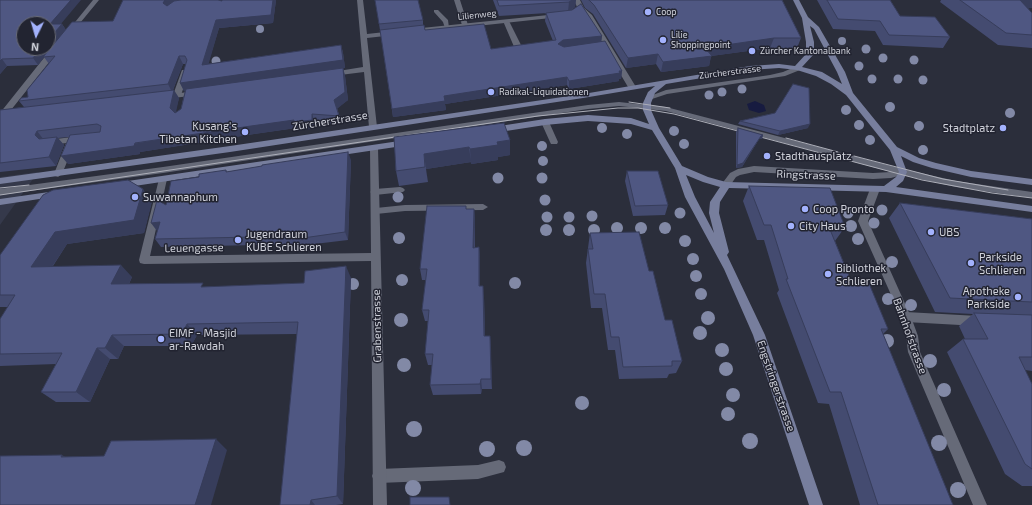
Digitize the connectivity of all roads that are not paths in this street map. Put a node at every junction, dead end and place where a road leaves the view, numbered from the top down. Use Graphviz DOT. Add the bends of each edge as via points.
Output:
graph roads {
  1 [pos="96,0"];
  2 [pos="360,0"];
  3 [pos="457,0"];
  4 [pos="577,0"];
  5 [pos="796,0"];
  6 [pos="581,8"];
  7 [pos="436,11"];
  8 [pos="805,18"];
  9 [pos="506,21"];
  10 [pos="465,25"];
  11 [pos="447,27"];
  12 [pos="365,36"];
  13 [pos="519,49"];
  14 [pos="186,67"];
  15 [pos="796,68"];
  16 [pos="368,69"];
  17 [pos="326,75"];
  18 [pos="663,82"];
  19 [pos="632,87"];
  20 [pos="208,91"];
  21 [pos="849,93"];
  22 [pos="182,97"];
  23 [pos="154,98"];
  24 [pos="648,102"];
  25 [pos="18,113"];
  26 [pos="1,117"];
  27 [pos="545,122"];
  28 [pos="374,127"];
  29 [pos="655,128"];
  30 [pos="554,142"];
  31 [pos="46,143"];
  32 [pos="374,148"];
  33 [pos="230,149"];
  34 [pos="894,149"];
  35 [pos="288,151"];
  36 [pos="679,168"];
  37 [pos="903,172"];
  38 [pos="58,174"];
  39 [pos="163,179"];
  40 [pos="0,181"];
  41 [pos="1032,182"];
  42 [pos="726,185"];
  43 [pos="100,188"];
  44 [pos="886,188"];
  45 [pos="1032,188"];
  46 [pos="875,189"];
  47 [pos="400,190"];
  48 [pos="0,192"];
  49 [pos="69,192"];
  50 [pos="376,192"];
  51 [pos="1003,192"];
  52 [pos="1032,195"];
  53 [pos="0,202"];
  54 [pos="483,207"];
  55 [pos="1032,209"];
  56 [pos="376,211"];
  57 [pos="376,257"];
  58 [pos="729,269"];
  59 [pos="906,318"];
  60 [pos="986,321"];
  61 [pos="499,467"];
  62 [pos="379,476"];
  63 [pos="380,505"];
  64 [pos="816,505"];
  65 [pos="980,505"];
  1 -- 26 [label="street"];
  2 -- 12 [label="street"];
  3 -- 10 [label="street"];
  4 -- 6 [label="street"];
  5 -- 8 [label="main road"];
  6 -- 9 [label="street, Lilienweg" via="571,14"];
  6 -- 19 [label="street" via="589,15 604,47"];
  7 -- 11 [label="street" via="446,21"];
  8 -- 15 [label="main road" via="810,54"];
  8 -- 21 [label="main road" via="817,28"];
  9 -- 10 [label="street, Lilienweg"];
  9 -- 13 [label="street"];
  10 -- 11 [label="street, Lilienweg"];
  11 -- 12 [label="street, Lilienweg"];
  12 -- 16 [label="street"];
  14 -- 22 [label="street"];
  15 -- 18 [label="main road, Zürcherstrasse" via="750,68"];
  15 -- 21 [label="main road" via="834,82"];
  15 -- 24 [label="street" via="785,74 770,77 666,92"];
  16 -- 17 [label="street"];
  16 -- 28 [label="street"];
  18 -- 19 [label="main road, Zürcherstrasse"];
  18 -- 24 [label="main road" via="654,89"];
  19 -- 28 [label="main road, Zürcherstrasse"];
  20 -- 22 [label="street"];
  21 -- 34 [label="main road"];
  22 -- 23 [label="street"];
  24 -- 29 [label="main road"];
  24 -- 35 [label="street" via="588,107"];
  24 -- 37 [label="street"];
  25 -- 26 [label="street"];
  27 -- 29 [label="main road" via="608,118 631,120"];
  27 -- 30 [label="street"];
  27 -- 32 [label="main road"];
  28 -- 33 [label="main road, Zürcherstrasse"];
  29 -- 36 [label="main road"];
  31 -- 38 [label="street" via="76,140"];
  32 -- 39 [label="main road"];
  32 -- 50 [label="street, Grabenstrasse"];
  33 -- 35 [label="street"];
  33 -- 38 [label="main road, Zürcherstrasse"];
  34 -- 37 [label="main road"];
  34 -- 41 [label="main road" via="935,166 971,174"];
  35 -- 48 [label="street"];
  36 -- 42 [label="main road, Ringstrasse" via="706,180"];
  36 -- 58 [label="main road, Engstringerstrasse" via="690,197"];
  37 -- 42 [label="street" via="873,176 754,169 733,175"];
  37 -- 44 [label="main road" via="900,179"];
  37 -- 51 [label="street"];
  38 -- 40 [label="main road, Zürcherstrasse"];
  39 -- 43 [label="main road"];
  39 -- 57 [label="street, Leuengasse" via="144,260"];
  42 -- 46 [label="main road, Ringstrasse"];
  42 -- 58 [label="main road, Engstringerstrasse" via="715,202 714,213"];
  44 -- 46 [label="main road, Ringstrasse"];
  44 -- 55 [label="main road, Ringstrasse"];
  45 -- 51 [label="street"];
  46 -- 59 [label="street, Bahnhofstrasse" via="863,222"];
  47 -- 50 [label="street"];
  49 -- 53 [label="main road"];
  50 -- 56 [label="street, Grabenstrasse"];
  51 -- 52 [label="street"];
  54 -- 56 [label="street"];
  56 -- 57 [label="street, Grabenstrasse"];
  57 -- 62 [label="street, Grabenstrasse"];
  58 -- 64 [label="main road, Engstringerstrasse" via="759,335"];
  59 -- 60 [label="street"];
  59 -- 65 [label="street, Bahnhofstrasse" via="914,352"];
  61 -- 62 [label="street" via="478,472"];
  62 -- 63 [label="street, Grabenstrasse"];
}
